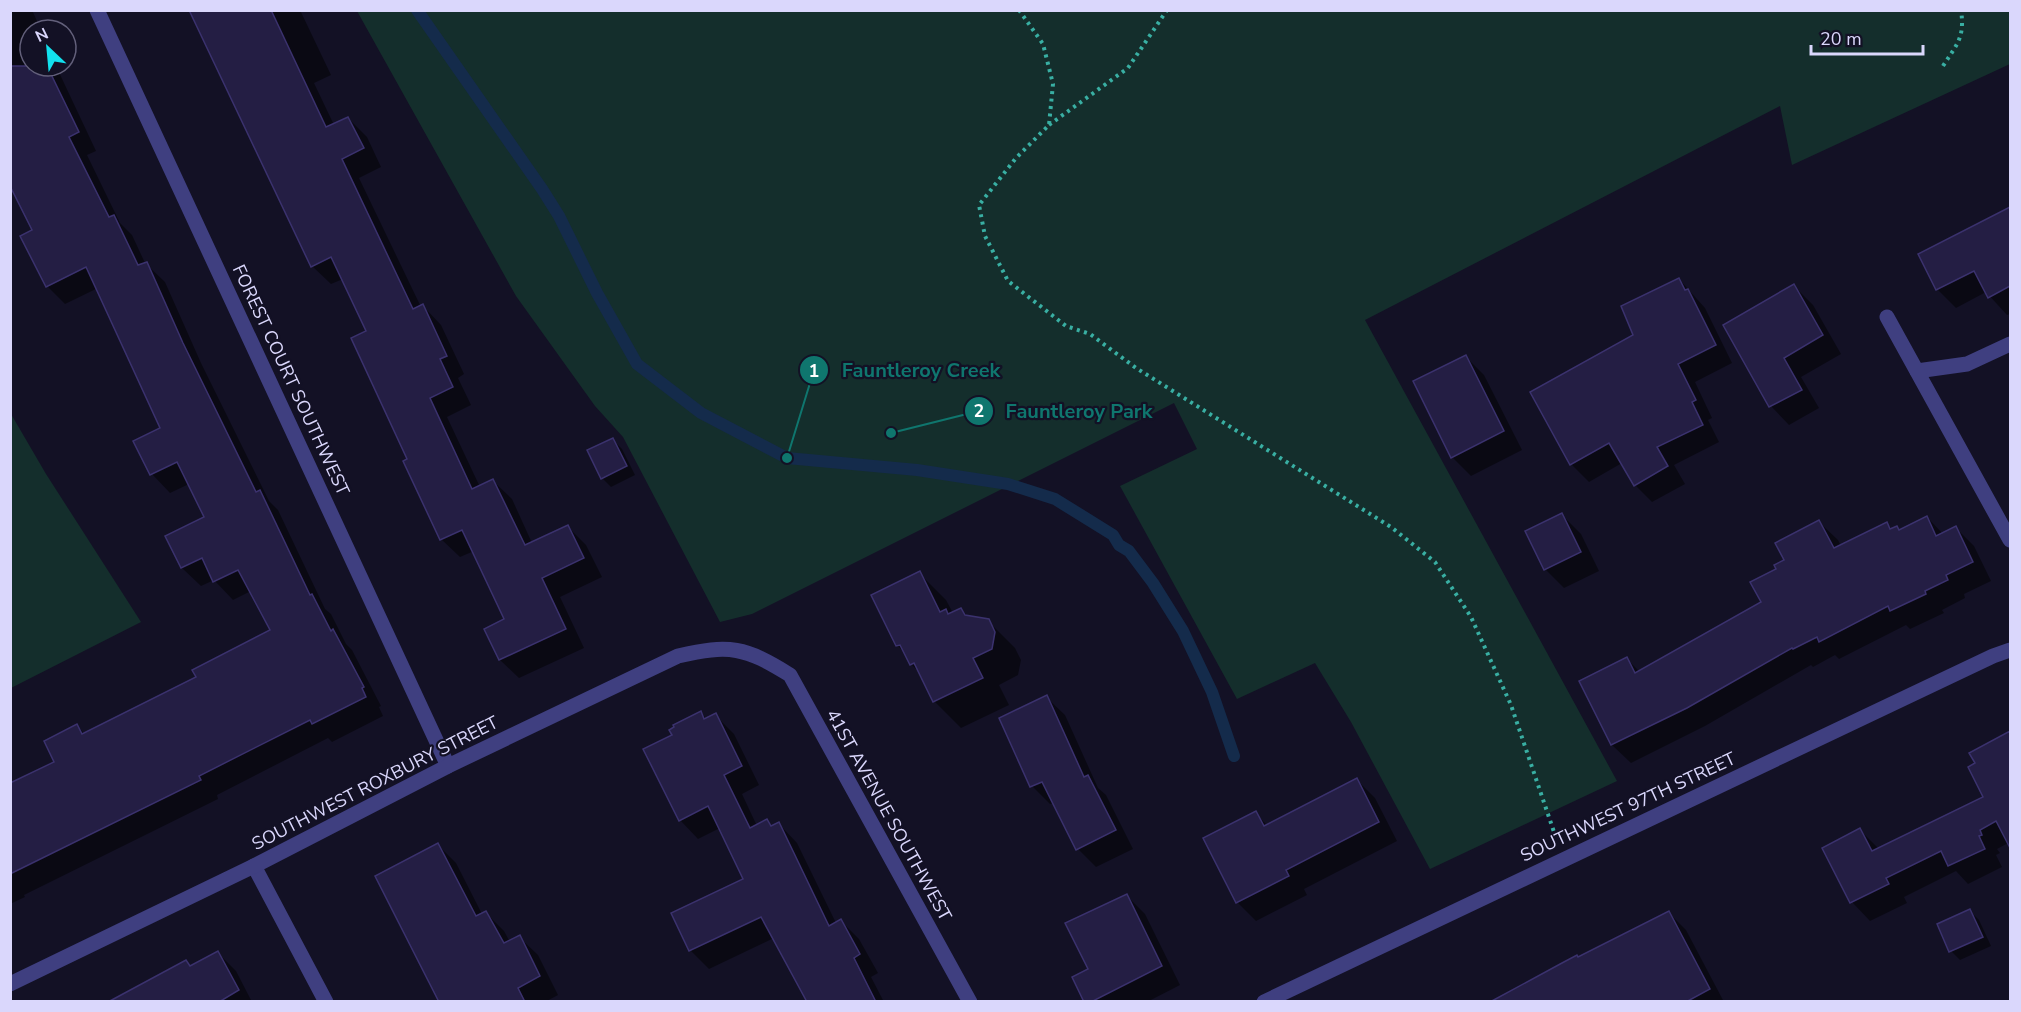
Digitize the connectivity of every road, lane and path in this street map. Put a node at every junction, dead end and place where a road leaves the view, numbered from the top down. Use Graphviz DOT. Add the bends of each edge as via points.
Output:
graph roads {
  1 [pos="98,10"];
  2 [pos="1019,10"];
  3 [pos="1167,10"];
  4 [pos="1961,10"];
  5 [pos="1943,66"];
  6 [pos="1049,125"];
  7 [pos="1887,317"];
  8 [pos="2010,344"];
  9 [pos="1917,371"];
  10 [pos="2010,540"];
  11 [pos="2010,650"];
  12 [pos="763,658"];
  13 [pos="448,766"];
  14 [pos="1564,859"];
  15 [pos="254,866"];
  16 [pos="10,984"];
  17 [pos="326,1002"];
  18 [pos="970,1002"];
  19 [pos="1264,1002"];
  1 -- 13 [label="street, FOREST COURT SOUTHWEST"];
  2 -- 6 [label="path" via="1046,54 1053,84"];
  3 -- 6 [label="path" via="1128,68"];
  4 -- 5 [label="path" via="1964,28"];
  6 -- 14 [label="path" via="1016,158 979,206 985,236 1008,281 1066,326 1090,334 1136,368 1391,527 1435,562 1471,617 1511,705"];
  7 -- 9 [label="street"];
  8 -- 9 [label="street" via="1967,364"];
  9 -- 10 [label="street"];
  11 -- 14 [label="street, SOUTHWEST 97TH STREET"];
  12 -- 13 [label="street, SOUTHWEST ROXBURY STREET" via="732,649 678,656"];
  12 -- 18 [label="street, 41ST AVENUE SOUTHWEST" via="790,675"];
  13 -- 15 [label="street, SOUTHWEST ROXBURY STREET"];
  14 -- 19 [label="street, SOUTHWEST 97TH STREET"];
  15 -- 16 [label="street, SOUTHWEST ROXBURY STREET"];
  15 -- 17 [label="street"];
}
